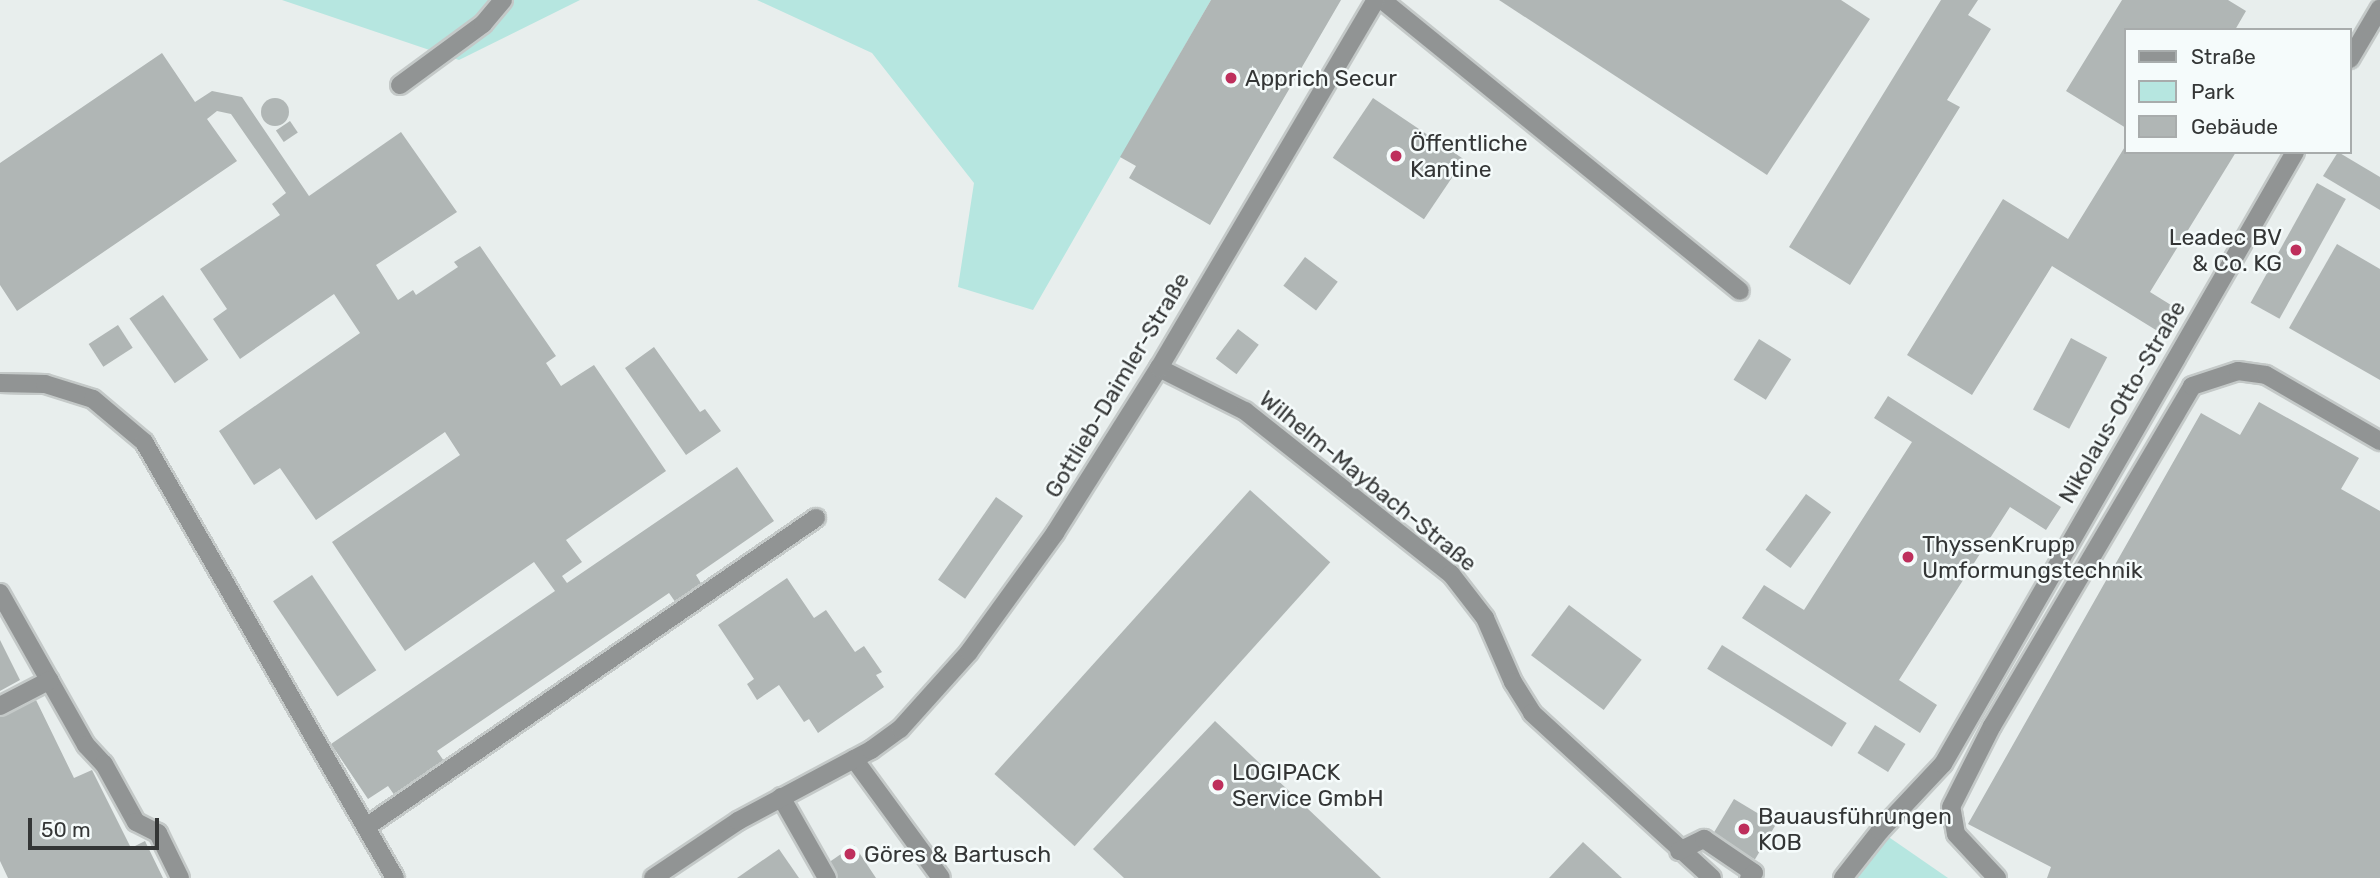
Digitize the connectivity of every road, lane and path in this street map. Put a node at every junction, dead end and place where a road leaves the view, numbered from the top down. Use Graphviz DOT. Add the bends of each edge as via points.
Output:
graph roads {
  1 [pos="503,0"];
  2 [pos="1376,0"];
  3 [pos="1382,0"];
  4 [pos="2374,0"];
  5 [pos="2380,6"];
  6 [pos="2352,55"];
  7 [pos="400,85"];
  8 [pos="2294,154"];
  9 [pos="1740,291"];
  10 [pos="1159,368"];
  11 [pos="0,383"];
  12 [pos="2380,441"];
  13 [pos="816,519"];
  14 [pos="0,593"];
  15 [pos="50,680"];
  16 [pos="0,706"];
  17 [pos="854,759"];
  18 [pos="781,797"];
  19 [pos="366,827"];
  20 [pos="1679,850"];
  21 [pos="180,878"];
  22 [pos="395,878"];
  23 [pos="653,878"];
  24 [pos="827,878"];
  25 [pos="941,878"];
  26 [pos="1712,878"];
  27 [pos="1749,878"];
  28 [pos="1843,878"];
  29 [pos="1997,878"];
  1 -- 7 [label="street" via="483,24"];
  2 -- 10 [label="street, Gottlieb-Daimler-Straße"];
  3 -- 9 [label="street"];
  4 -- 5 [label="street"];
  5 -- 6 [label="street"];
  8 -- 28 [label="street, Nikolaus-Otto-Straße" via="1943,764"];
  10 -- 17 [label="street, Gottlieb-Daimler-Straße" via="1055,533 969,652 900,729"];
  10 -- 20 [label="street, Wilhelm-Maybach-Straße" via="1245,411 1451,574 1485,618 1532,713"];
  11 -- 19 [label="street" via="45,384 93,399 144,442"];
  12 -- 29 [label="street" via="2266,375 2238,371 2192,386 1992,726 1951,807 1956,834"];
  13 -- 19 [label="street"];
  14 -- 15 [label="street"];
  15 -- 16 [label="street"];
  15 -- 21 [label="street" via="136,822 158,833"];
  17 -- 18 [label="street, Gottlieb-Daimler-Straße"];
  17 -- 25 [label="street"];
  18 -- 23 [label="street, Gottlieb-Daimler-Straße"];
  18 -- 24 [label="street"];
  19 -- 22 [label="street"];
  20 -- 26 [label="street, Wilhelm-Maybach-Straße"];
  20 -- 27 [label="street" via="1704,839 1754,873"];
}
